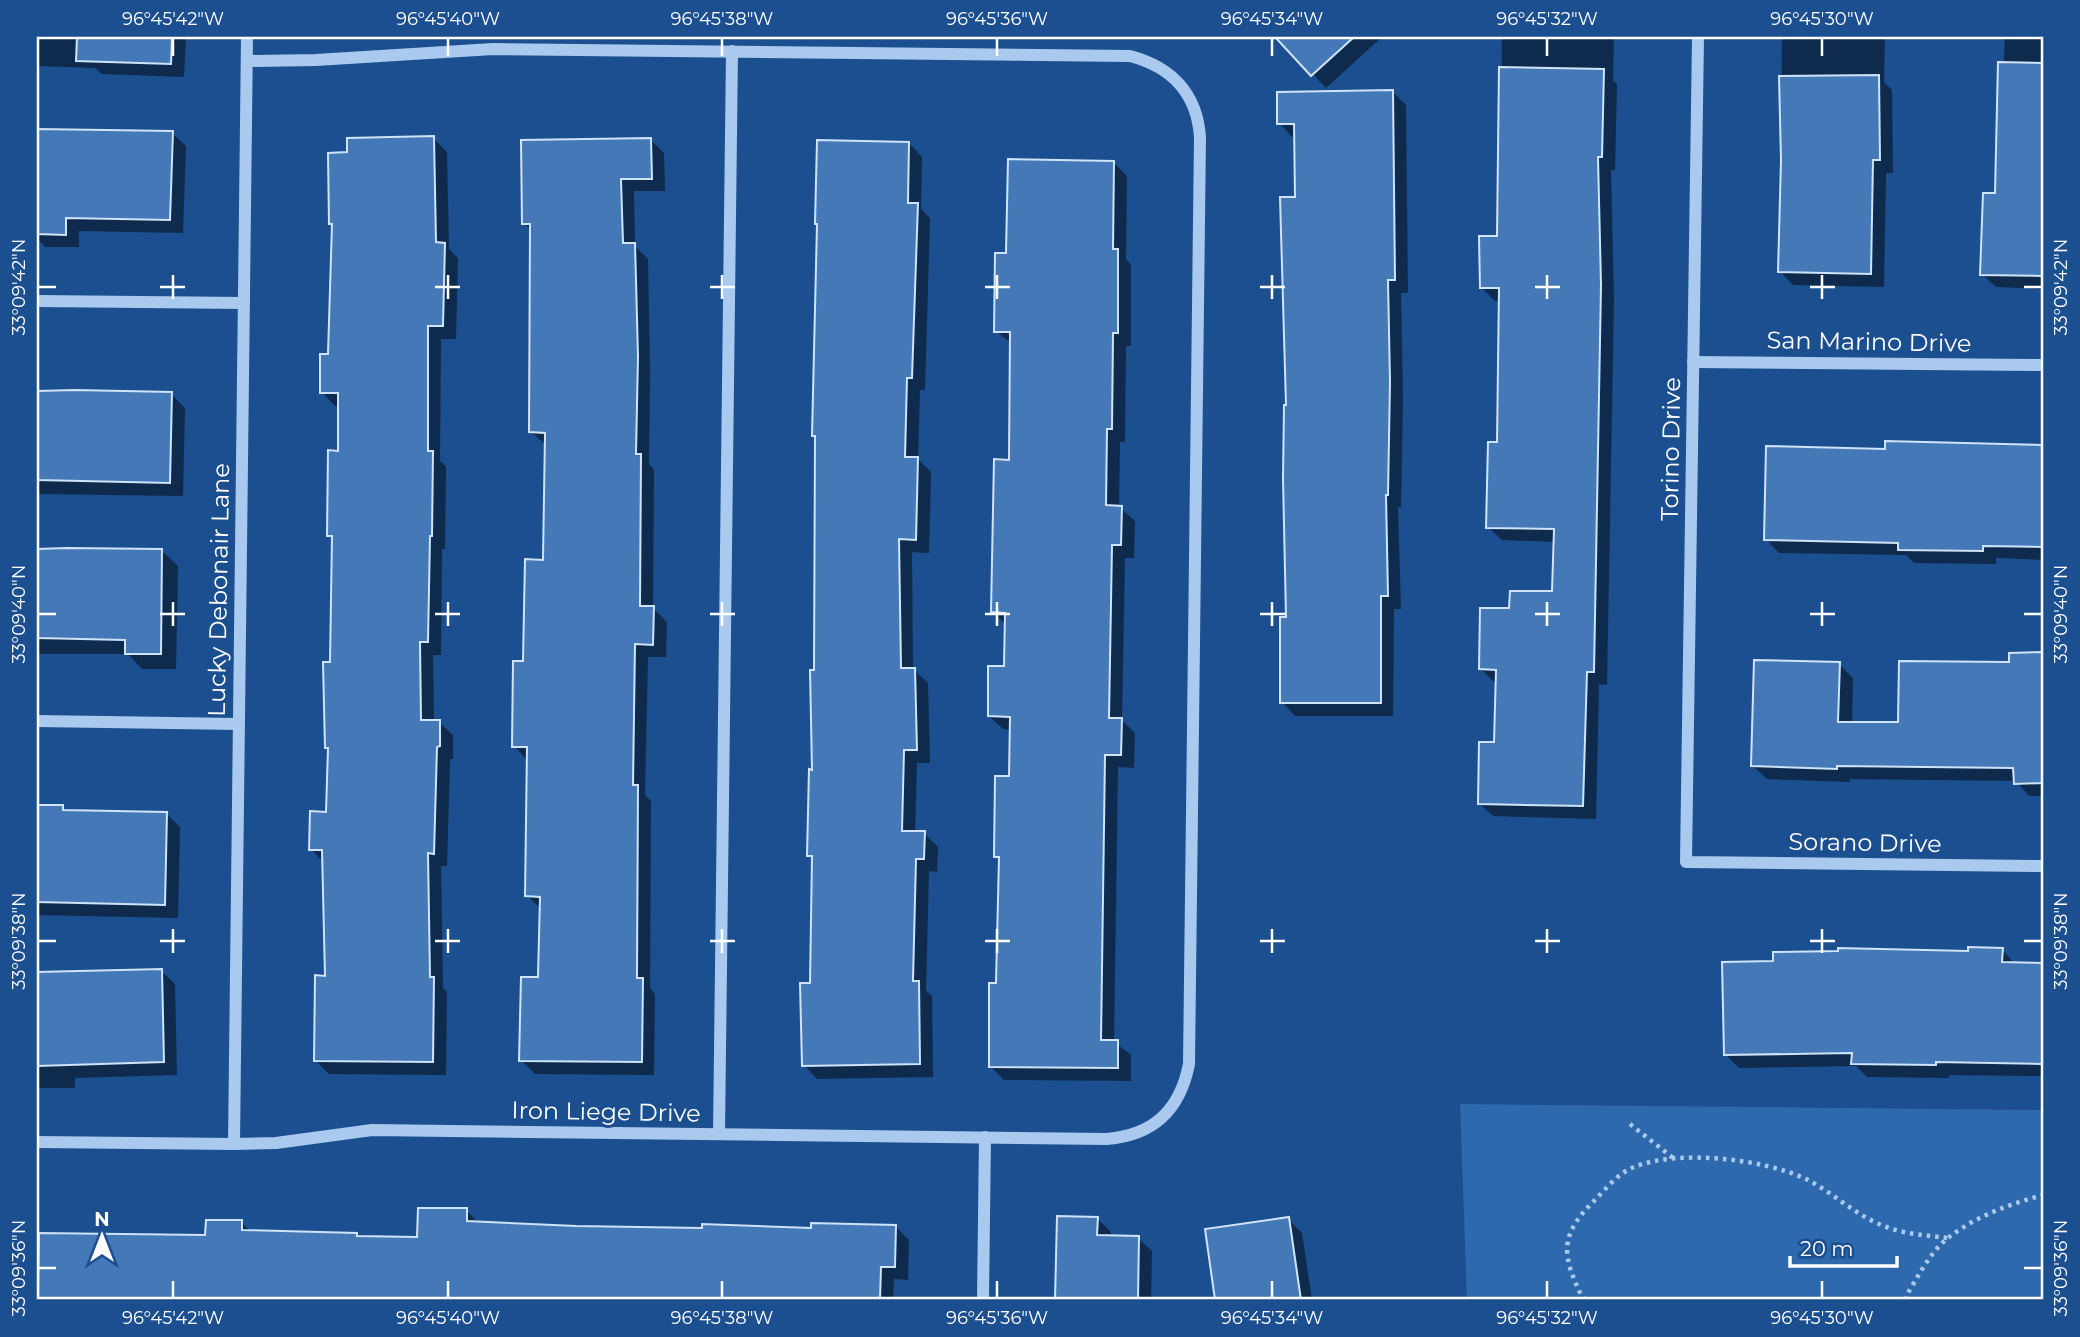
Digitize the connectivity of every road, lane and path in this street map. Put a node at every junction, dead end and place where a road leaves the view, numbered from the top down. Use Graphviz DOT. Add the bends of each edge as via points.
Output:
graph roads {
  1 [pos="247,37"];
  2 [pos="1698,37"];
  3 [pos="732,51"];
  4 [pos="247,61"];
  5 [pos="37,301"];
  6 [pos="244,303"];
  7 [pos="1693,362"];
  8 [pos="2043,365"];
  9 [pos="37,721"];
  10 [pos="239,723"];
  11 [pos="1686,862"];
  12 [pos="2043,866"];
  13 [pos="1630,1124"];
  14 [pos="719,1134"];
  15 [pos="985,1137"];
  16 [pos="37,1142"];
  17 [pos="234,1144"];
  18 [pos="1673,1158"];
  19 [pos="2043,1195"];
  20 [pos="1947,1238"];
  21 [pos="983,1300"];
  22 [pos="1586,1300"];
  23 [pos="1906,1300"];
  1 -- 4 [label="street, Lucky Debonair Lane"];
  2 -- 7 [label="street, Torino Drive"];
  3 -- 4 [label="street" via="493,49"];
  3 -- 14 [label="street"];
  3 -- 15 [label="street, Iron Liege Drive" via="1130,56 1166,70 1184,87 1199,123 1188,1064 1181,1093 1168,1112 1144,1130 1121,1138"];
  4 -- 6 [label="street, Lucky Debonair Lane"];
  5 -- 6 [label="street"];
  6 -- 10 [label="street, Lucky Debonair Lane"];
  7 -- 8 [label="street, San Marino Drive"];
  7 -- 11 [label="street, Torino Drive"];
  9 -- 10 [label="street"];
  10 -- 17 [label="street, Lucky Debonair Lane"];
  11 -- 12 [label="street, Sorano Drive"];
  13 -- 18 [label="path"];
  14 -- 15 [label="street, Iron Liege Drive"];
  14 -- 17 [label="street, Iron Liege Drive" via="372,1130"];
  15 -- 21 [label="street"];
  16 -- 17 [label="street, Iron Liege Drive"];
  18 -- 20 [label="path" via="1749,1161 1806,1179 1877,1224 1902,1233"];
  18 -- 22 [label="path" via="1632,1167 1577,1218 1569,1234 1568,1263"];
  19 -- 20 [label="path" via="1993,1212"];
  20 -- 23 [label="path"];
}
